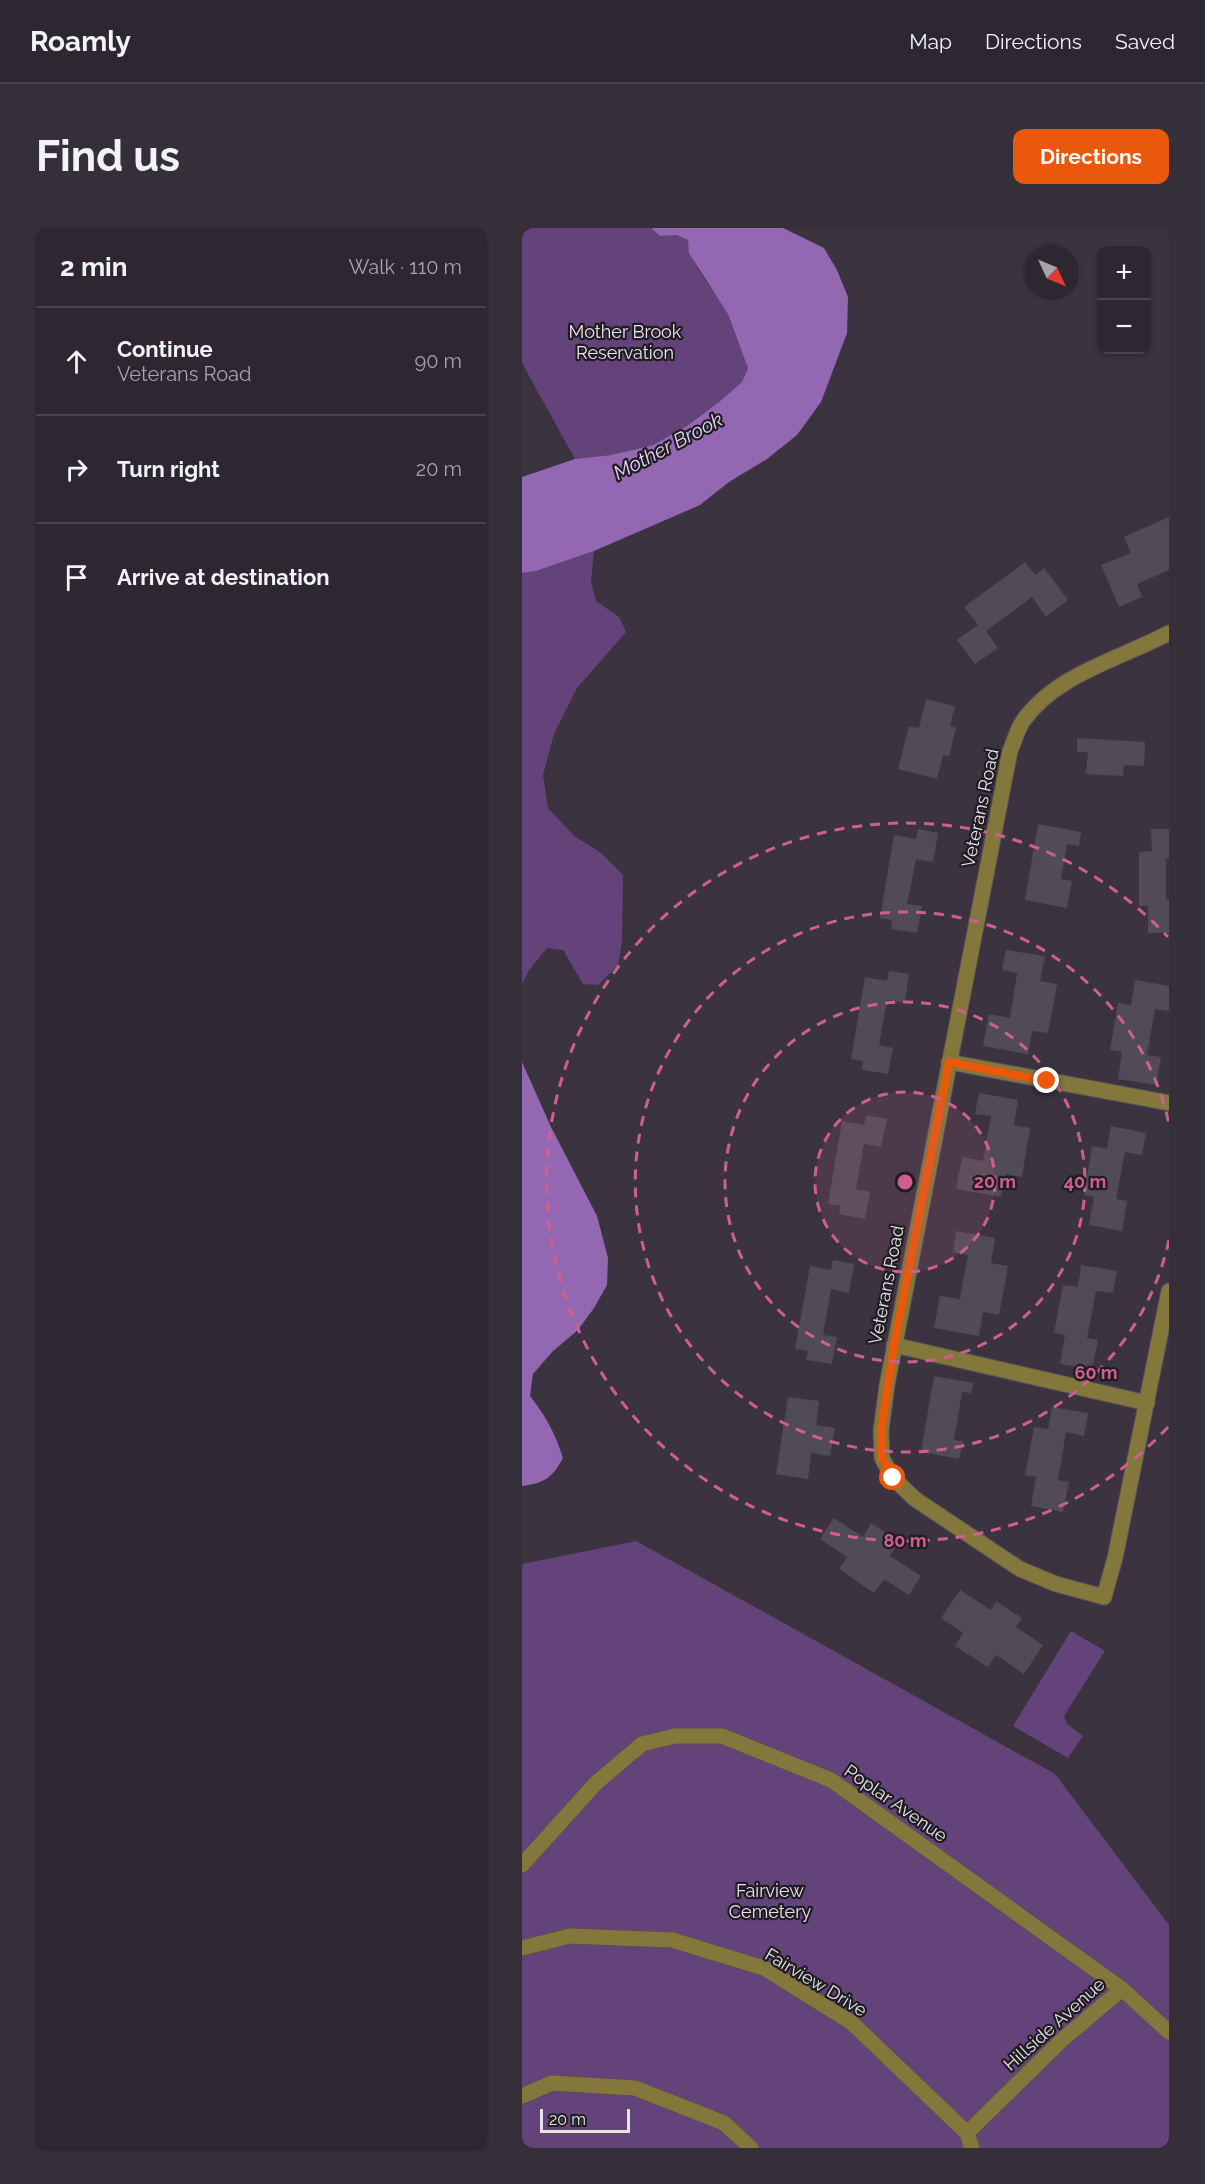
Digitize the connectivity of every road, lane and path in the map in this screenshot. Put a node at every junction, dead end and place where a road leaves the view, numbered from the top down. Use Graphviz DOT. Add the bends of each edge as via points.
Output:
graph roads {
  1 [pos="1169,633"];
  2 [pos="949,1062"];
  3 [pos="1169,1103"];
  4 [pos="1169,1291"];
  5 [pos="894,1345"];
  6 [pos="1147,1403"];
  7 [pos="522,1865"];
  8 [pos="522,1948"];
  9 [pos="1122,1989"];
  10 [pos="1169,2032"];
  11 [pos="522,2096"];
  12 [pos="969,2141"];
  13 [pos="751,2148"];
  1 -- 2 [label="street, Veterans Road" via="1063,684 1040,701 1022,723 1010,751"];
  2 -- 3 [label="street"];
  2 -- 5 [label="street, Veterans Road"];
  4 -- 6 [label="street, Veterans Road"];
  5 -- 6 [label="street"];
  5 -- 6 [label="street, Veterans Road" via="881,1431 882,1458 893,1478 915,1499 1020,1569 1081,1592 1104,1597"];
  7 -- 9 [label="street, Poplar Avenue" via="596,1784 642,1744 675,1736 722,1737 831,1780"];
  8 -- 12 [label="street, Fairview Drive" via="570,1936 672,1940 764,1968 852,2023"];
  9 -- 10 [label="street, Hillside Avenue"];
  9 -- 12 [label="street, Hillside Avenue" via="1063,2039"];
  11 -- 13 [label="street" via="552,2083 635,2088 724,2123"];
}
